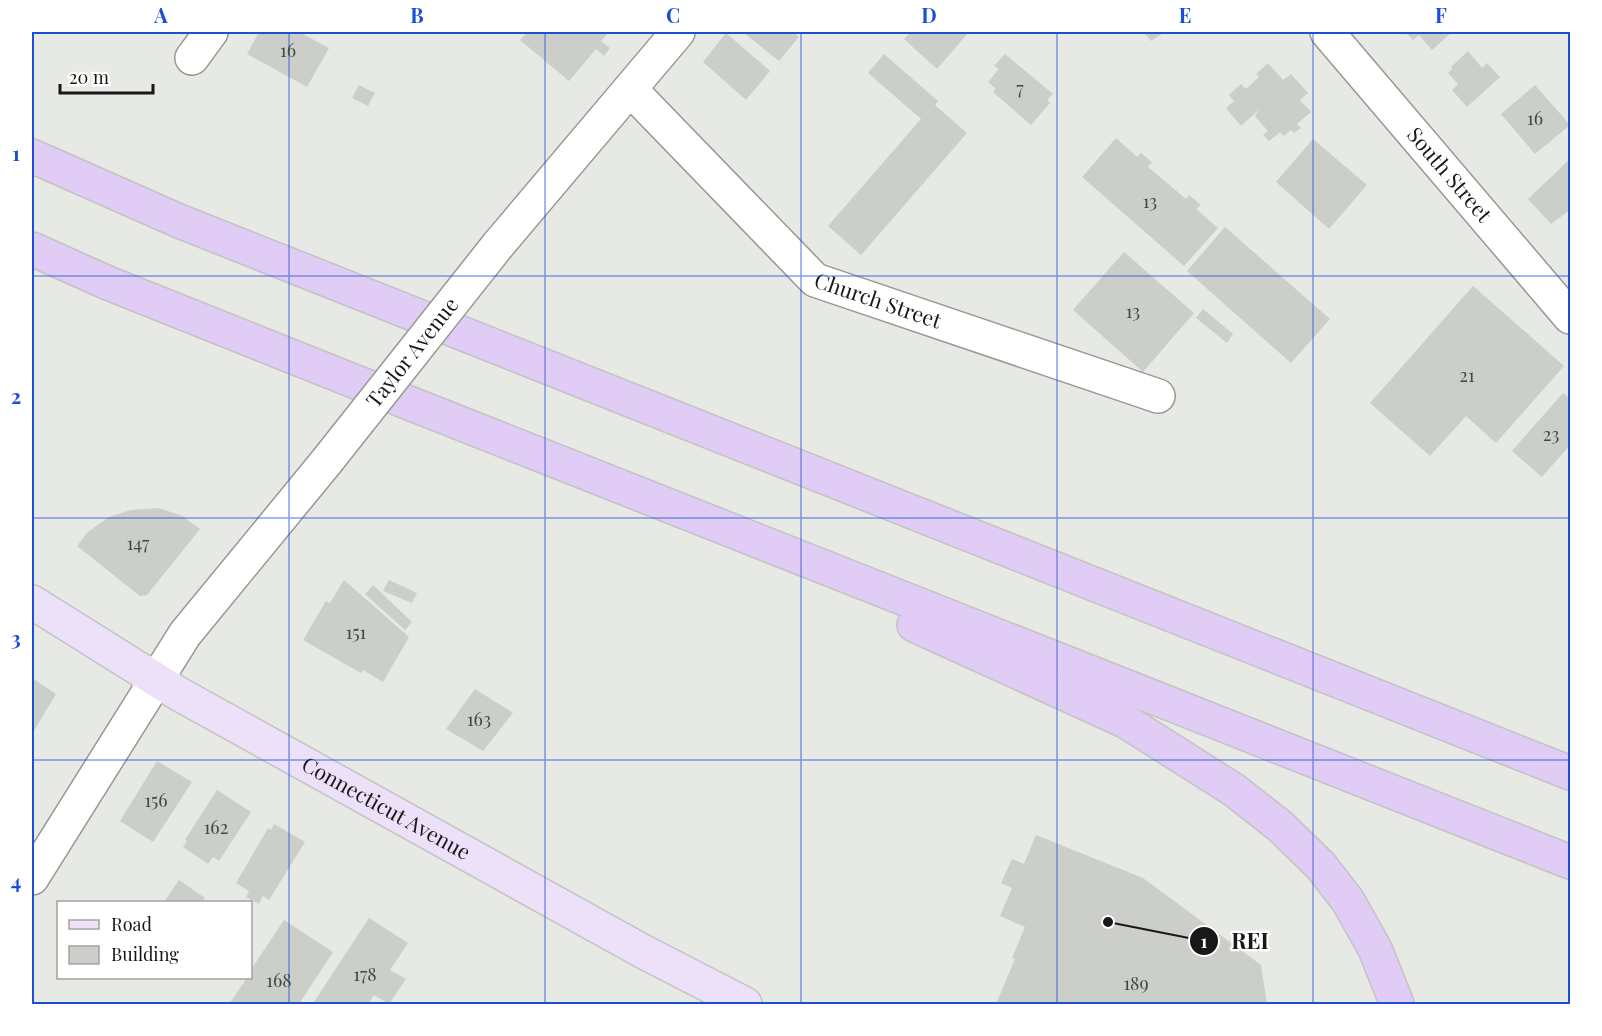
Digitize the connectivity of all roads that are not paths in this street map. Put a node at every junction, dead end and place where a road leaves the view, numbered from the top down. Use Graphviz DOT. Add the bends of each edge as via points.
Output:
graph roads {
  1 [pos="211,32"];
  2 [pos="678,32"];
  3 [pos="1326,32"];
  4 [pos="192,58"];
  5 [pos="630,89"];
  6 [pos="32,156"];
  7 [pos="32,249"];
  8 [pos="1570,317"];
  9 [pos="1158,396"];
  10 [pos="525,449"];
  11 [pos="32,602"];
  12 [pos="1194,624"];
  13 [pos="155,678"];
  14 [pos="1570,752"];
  15 [pos="1570,773"];
  16 [pos="1570,862"];
  17 [pos="32,878"];
  18 [pos="745,1005"];
  19 [pos="1396,1005"];
  1 -- 4 [label="street"];
  2 -- 5 [label="street, Taylor Avenue"];
  3 -- 8 [label="street, South Street"];
  5 -- 9 [label="street, Church Street" via="815,280"];
  5 -- 13 [label="street, Taylor Avenue, bridge" via="498,245 185,634"];
  6 -- 12 [label="highway" via="179,221"];
  7 -- 10 [label="highway"];
  10 -- 16 [label="highway"];
  10 -- 19 [label="highway" via="1125,721 1234,790 1280,826 1321,866 1348,901 1375,949"];
  11 -- 13 [label="main road, Connecticut Avenue"];
  12 -- 14 [label="highway"];
  12 -- 15 [label="highway"];
  13 -- 17 [label="street, Taylor Avenue"];
  13 -- 18 [label="main road, Connecticut Avenue"];
}
